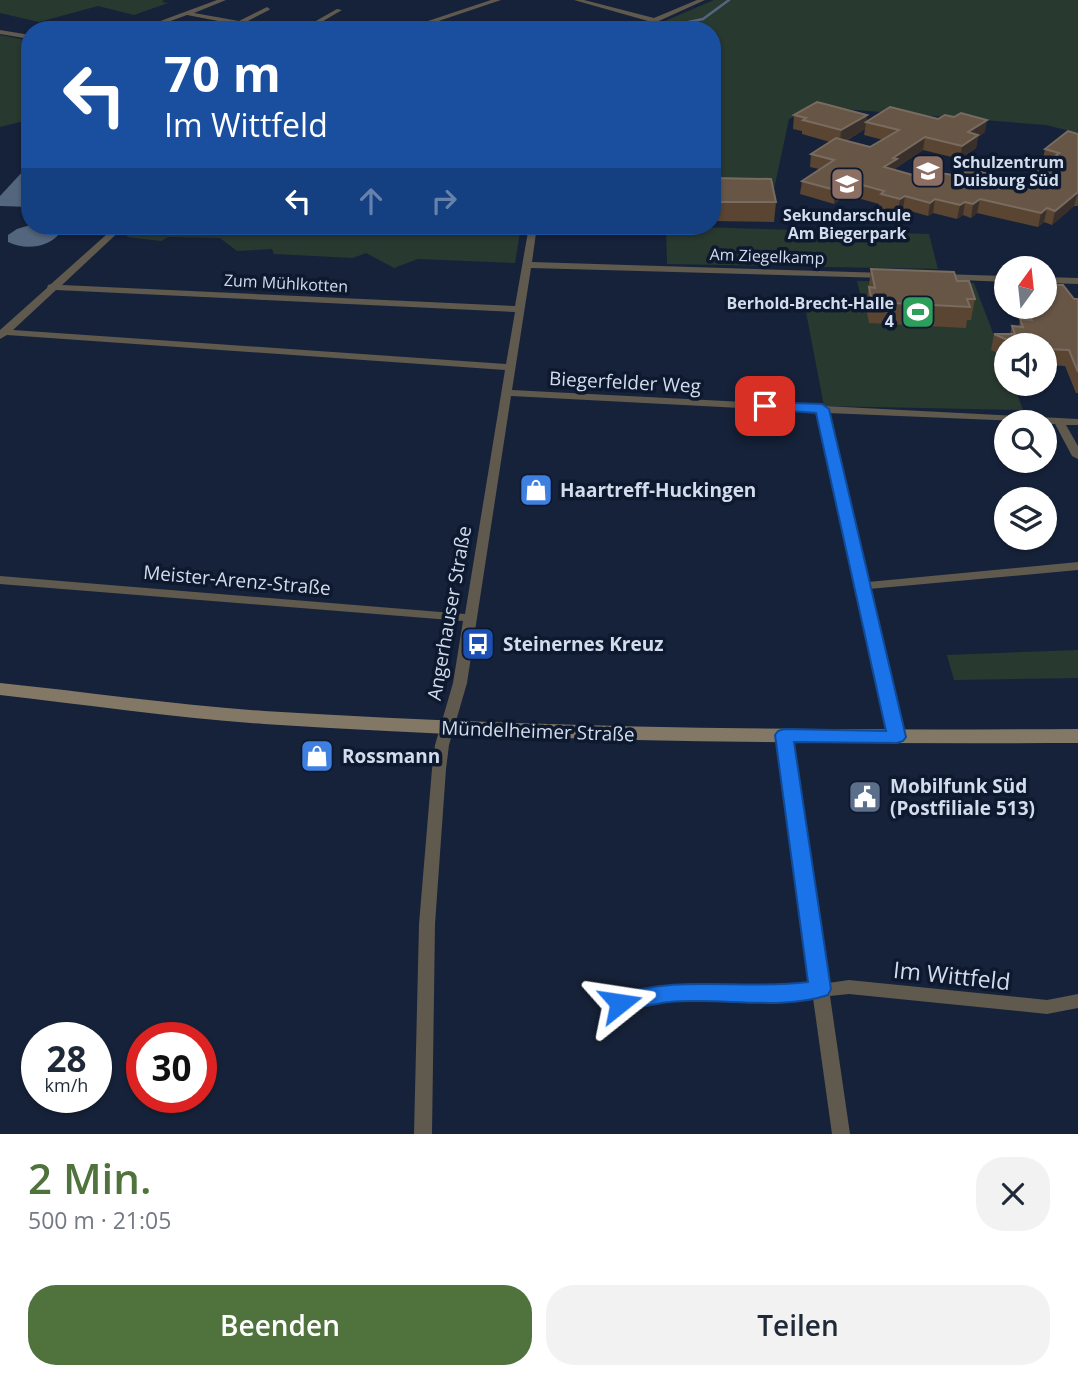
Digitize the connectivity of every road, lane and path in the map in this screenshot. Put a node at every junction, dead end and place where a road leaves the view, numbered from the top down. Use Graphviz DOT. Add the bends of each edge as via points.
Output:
graph roads {
  1 [pos="223,0"];
  2 [pos="498,0"];
  3 [pos="577,0"];
  4 [pos="702,0"];
  5 [pos="328,5"];
  6 [pos="267,9"];
  7 [pos="186,13"];
  8 [pos="652,20"];
  9 [pos="164,21"];
  10 [pos="229,21"];
  11 [pos="244,21"];
  12 [pos="319,21"];
  13 [pos="432,21"];
  14 [pos="0,32"];
  15 [pos="21,36"];
  16 [pos="111,235"];
  17 [pos="532,235"];
  18 [pos="527,265"];
  19 [pos="900,276"];
  20 [pos="928,277"];
  21 [pos="994,279"];
  22 [pos="1057,280"];
  23 [pos="1078,281"];
  24 [pos="51,287"];
  25 [pos="519,309"];
  26 [pos="2,334"];
  27 [pos="510,367"];
  28 [pos="506,393"];
  29 [pos="822,409"];
  30 [pos="1059,422"];
  31 [pos="1078,422"];
  32 [pos="1078,456"];
  33 [pos="1078,566"];
  34 [pos="0,580"];
  35 [pos="864,586"];
  36 [pos="470,618"];
  37 [pos="0,689"];
  38 [pos="448,728"];
  39 [pos="784,735"];
  40 [pos="1078,736"];
  41 [pos="897,737"];
  42 [pos="439,769"];
  43 [pos="820,989"];
  44 [pos="1078,1001"];
  45 [pos="620,1003"];
  46 [pos="423,1134"];
  47 [pos="841,1134"];
  1 -- 7 [label="street"];
  2 -- 13 [label="street"];
  3 -- 8 [label="street"];
  4 -- 8 [label="street"];
  5 -- 12 [label="street" via="339,10"];
  6 -- 11 [label="street"];
  7 -- 9 [label="street"];
  7 -- 10 [label="street"];
  14 -- 15 [label="street"];
  16 -- 24 [label="street"];
  17 -- 18 [label="street, Angerhauser Straße"];
  18 -- 19 [label="street, Am Ziegelkamp"];
  18 -- 25 [label="street, Angerhauser Straße"];
  20 -- 21 [label="street"];
  22 -- 23 [label="street"];
  24 -- 25 [label="street, Zum Mühlkotten"];
  24 -- 26 [label="street"];
  25 -- 27 [label="street, Angerhauser Straße"];
  26 -- 27 [label="street"];
  27 -- 28 [label="street, Angerhauser Straße"];
  28 -- 29 [label="street, Biegerfelder Weg"];
  28 -- 36 [label="street, Angerhauser Straße"];
  29 -- 30 [label="street, Biegerfelder Weg"];
  29 -- 35 [label="street"];
  30 -- 31 [label="street, Biegerfelder Weg"];
  30 -- 32 [label="street"];
  33 -- 35 [label="street"];
  34 -- 36 [label="street, Meister-Arenz-Straße"];
  35 -- 41 [label="street"];
  36 -- 38 [label="street, Angerhauser Straße"];
  37 -- 38 [label="main road, Mündelheimer Straße" via="261,717"];
  38 -- 39 [label="main road, Mündelheimer Straße"];
  38 -- 42 [label="street, Angerhauser Straße"];
  39 -- 41 [label="main road, Mündelheimer Straße"];
  39 -- 43 [label="street"];
  40 -- 41 [label="main road, Mündelheimer Straße"];
  42 -- 46 [label="street, Angerhauser Straße" via="427,924"];
  43 -- 44 [label="street, Im Wittfeld" via="849,987 1047,1007"];
  43 -- 45 [label="street, Im Wittfeld" via="794,993 690,991"];
  43 -- 47 [label="street"];
}
